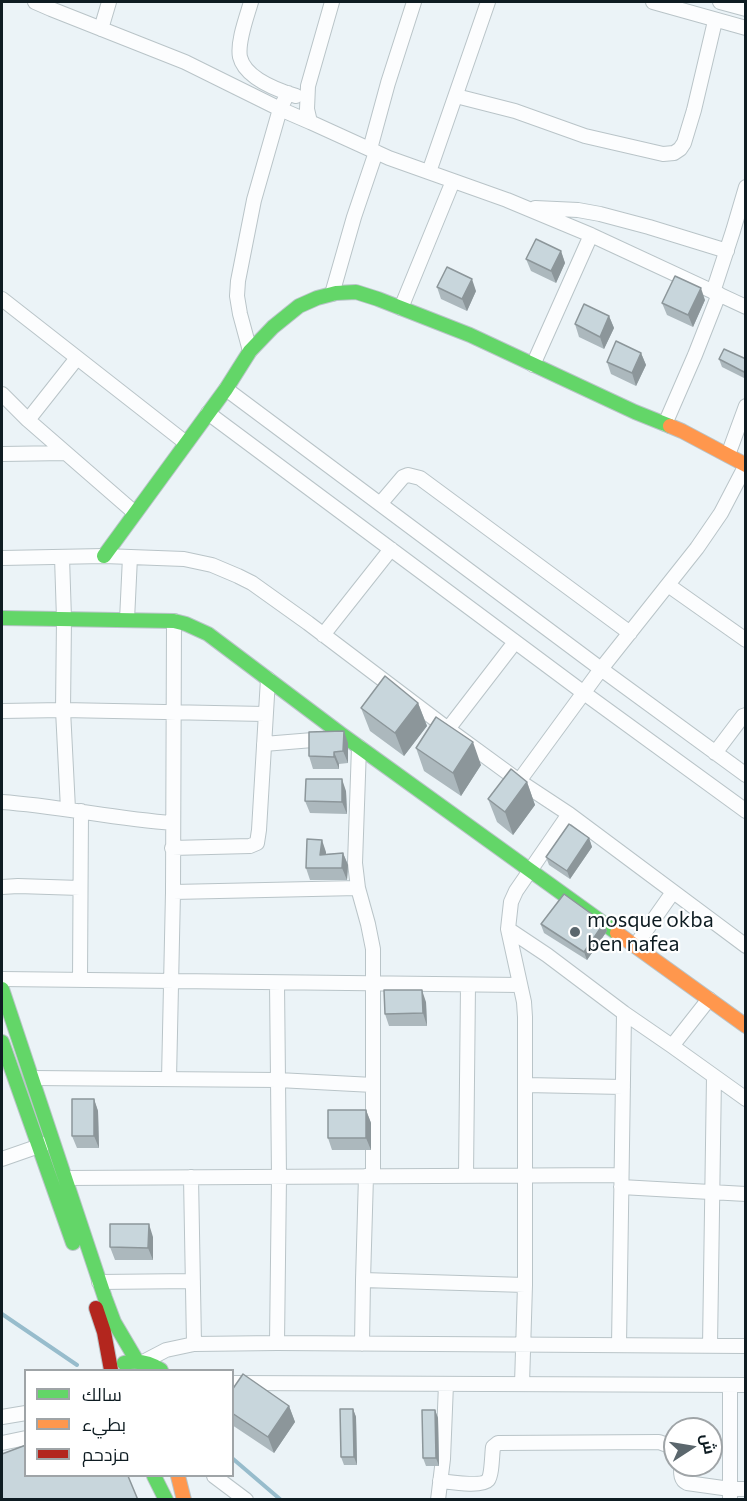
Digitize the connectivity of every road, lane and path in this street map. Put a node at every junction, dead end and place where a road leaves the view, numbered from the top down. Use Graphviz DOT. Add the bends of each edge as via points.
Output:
graph roads {
  1 [pos="35,2"];
  2 [pos="109,2"];
  3 [pos="250,2"];
  4 [pos="332,2"];
  5 [pos="414,2"];
  6 [pos="488,2"];
  7 [pos="653,2"];
  8 [pos="720,2"];
  9 [pos="746,9"];
  10 [pos="715,21"];
  11 [pos="746,28"];
  12 [pos="101,29"];
  13 [pos="288,93"];
  14 [pos="456,96"];
  15 [pos="306,99"];
  16 [pos="280,109"];
  17 [pos="310,122"];
  18 [pos="373,151"];
  19 [pos="429,172"];
  20 [pos="453,181"];
  21 [pos="746,187"];
  22 [pos="526,208"];
  23 [pos="591,235"];
  24 [pos="727,251"];
  25 [pos="716,293"];
  26 [pos="332,294"];
  27 [pos="2,299"];
  28 [pos="746,307"];
  29 [pos="401,308"];
  30 [pos="250,351"];
  31 [pos="77,358"];
  32 [pos="533,365"];
  33 [pos="226,389"];
  34 [pos="2,394"];
  35 [pos="746,406"];
  36 [pos="208,413"];
  37 [pos="28,420"];
  38 [pos="665,424"];
  39 [pos="186,443"];
  40 [pos="66,453"];
  41 [pos="2,454"];
  42 [pos="728,455"];
  43 [pos="746,465"];
  44 [pos="380,504"];
  45 [pos="135,513"];
  46 [pos="391,549"];
  47 [pos="104,556"];
  48 [pos="62,557"];
  49 [pos="130,557"];
  50 [pos="2,558"];
  51 [pos="668,585"];
  52 [pos="2,618"];
  53 [pos="64,619"];
  54 [pos="127,620"];
  55 [pos="174,621"];
  56 [pos="630,633"];
  57 [pos="323,635"];
  58 [pos="746,640"];
  59 [pos="515,642"];
  60 [pos="602,669"];
  61 [pos="268,679"];
  62 [pos="584,693"];
  63 [pos="63,710"];
  64 [pos="2,711"];
  65 [pos="174,713"];
  66 [pos="265,714"];
  67 [pos="746,715"];
  68 [pos="448,729"];
  69 [pos="341,734"];
  70 [pos="264,744"];
  71 [pos="359,747"];
  72 [pos="715,753"];
  73 [pos="746,775"];
  74 [pos="519,781"];
  75 [pos="2,802"];
  76 [pos="75,810"];
  77 [pos="746,811"];
  78 [pos="569,814"];
  79 [pos="172,823"];
  80 [pos="172,848"];
  81 [pos="530,870"];
  82 [pos="2,887"];
  83 [pos="80,888"];
  84 [pos="358,888"];
  85 [pos="173,892"];
  86 [pos="673,892"];
  87 [pos="508,929"];
  88 [pos="635,946"];
  89 [pos="746,946"];
  90 [pos="2,980"];
  91 [pos="80,980"];
  92 [pos="171,981"];
  93 [pos="277,982"];
  94 [pos="373,984"];
  95 [pos="468,985"];
  96 [pos="520,985"];
  97 [pos="2,989"];
  98 [pos="709,999"];
  99 [pos="624,1013"];
  100 [pos="746,1026"];
  101 [pos="2,1042"];
  102 [pos="672,1046"];
  103 [pos="714,1076"];
  104 [pos="32,1078"];
  105 [pos="169,1079"];
  106 [pos="278,1080"];
  107 [pos="373,1085"];
  108 [pos="526,1086"];
  109 [pos="623,1087"];
  110 [pos="746,1099"];
  111 [pos="53,1142"];
  112 [pos="39,1147"];
  113 [pos="2,1159"];
  114 [pos="525,1175"];
  115 [pos="370,1176"];
  116 [pos="466,1176"];
  117 [pos="191,1177"];
  118 [pos="279,1177"];
  119 [pos="65,1178"];
  120 [pos="621,1181"];
  121 [pos="711,1191"];
  122 [pos="746,1194"];
  123 [pos="363,1280"];
  124 [pos="193,1281"];
  125 [pos="99,1282"];
  126 [pos="525,1285"];
  127 [pos="277,1343"];
  128 [pos="194,1344"];
  129 [pos="362,1344"];
  130 [pos="523,1345"];
  131 [pos="619,1345"];
  132 [pos="710,1346"];
  133 [pos="746,1346"];
  134 [pos="140,1362"];
  135 [pos="110,1369"];
  136 [pos="112,1369"];
  137 [pos="159,1369"];
  138 [pos="234,1383"];
  139 [pos="446,1384"];
  140 [pos="522,1384"];
  141 [pos="730,1385"];
  142 [pos="746,1385"];
  143 [pos="24,1413"];
  144 [pos="2,1417"];
  145 [pos="24,1438"];
  146 [pos="2,1443"];
  147 [pos="663,1444"];
  148 [pos="154,1477"];
  149 [pos="178,1477"];
  150 [pos="215,1477"];
  151 [pos="682,1477"];
  152 [pos="440,1481"];
  153 [pos="746,1489"];
  154 [pos="730,1494"];
  155 [pos="241,1498"];
  156 [pos="166,1500"];
  157 [pos="184,1500"];
  158 [pos="438,1500"];
  1 -- 12 [label="street"];
  2 -- 12 [label="street"];
  3 -- 13 [label="street" via="241,42 243,64 263,83"];
  4 -- 15 [label="street"];
  5 -- 18 [label="street" via="388,83"];
  6 -- 14 [label="street"];
  7 -- 10 [label="street"];
  8 -- 9 [label="street"];
  10 -- 11 [label="street"];
  10 -- 14 [label="street" via="684,143 674,153 663,154 585,136 515,111"];
  12 -- 16 [label="street" via="185,62"];
  13 -- 15 [label="street"];
  13 -- 16 [label="street"];
  14 -- 19 [label="street"];
  15 -- 17 [label="street"];
  16 -- 17 [label="street"];
  16 -- 30 [label="street" via="254,200 238,281 240,314"];
  17 -- 18 [label="street"];
  18 -- 19 [label="street"];
  18 -- 26 [label="street"];
  19 -- 20 [label="street"];
  20 -- 22 [label="street"];
  20 -- 29 [label="street"];
  21 -- 24 [label="street"];
  22 -- 23 [label="street"];
  22 -- 24 [label="street" via="589,212"];
  23 -- 25 [label="street"];
  23 -- 32 [label="street"];
  24 -- 25 [label="street"];
  25 -- 28 [label="street"];
  25 -- 38 [label="street"];
  26 -- 29 [label="street" via="356,292"];
  26 -- 30 [label="street" via="299,306"];
  27 -- 31 [label="street"];
  29 -- 32 [label="street"];
  30 -- 33 [label="street"];
  31 -- 37 [label="street"];
  31 -- 39 [label="street"];
  32 -- 38 [label="street"];
  33 -- 36 [label="street"];
  33 -- 44 [label="street"];
  34 -- 37 [label="street"];
  35 -- 42 [label="street"];
  36 -- 39 [label="street"];
  36 -- 46 [label="street"];
  37 -- 40 [label="street"];
  38 -- 42 [label="street"];
  39 -- 45 [label="street"];
  40 -- 41 [label="street"];
  40 -- 45 [label="street"];
  42 -- 43 [label="street"];
  43 -- 51 [label="street" via="721,513"];
  44 -- 56 [label="street" via="403,477 420,478"];
  44 -- 60 [label="street"];
  45 -- 47 [label="street"];
  46 -- 57 [label="street"];
  46 -- 59 [label="street"];
  47 -- 48 [label="street"];
  47 -- 49 [label="street"];
  48 -- 50 [label="street"];
  48 -- 53 [label="street"];
  49 -- 54 [label="street"];
  49 -- 57 [label="street" via="184,559 212,565 252,583"];
  51 -- 56 [label="street"];
  51 -- 58 [label="street"];
  52 -- 53 [label="street"];
  53 -- 54 [label="street"];
  53 -- 63 [label="street"];
  54 -- 55 [label="street"];
  55 -- 61 [label="street" via="208,634"];
  55 -- 65 [label="street"];
  56 -- 60 [label="street"];
  57 -- 68 [label="street"];
  59 -- 62 [label="street"];
  59 -- 68 [label="street"];
  60 -- 62 [label="street"];
  60 -- 72 [label="street"];
  61 -- 66 [label="street"];
  61 -- 69 [label="street"];
  62 -- 74 [label="street"];
  62 -- 77 [label="street"];
  63 -- 64 [label="street"];
  63 -- 65 [label="street"];
  63 -- 76 [label="street"];
  65 -- 66 [label="street"];
  65 -- 79 [label="street"];
  66 -- 70 [label="street"];
  67 -- 72 [label="street"];
  68 -- 74 [label="street"];
  69 -- 70 [label="street" via="322,740"];
  69 -- 71 [label="street"];
  70 -- 80 [label="street" via="256,843"];
  71 -- 81 [label="street"];
  71 -- 84 [label="street" via="355,863"];
  72 -- 73 [label="street"];
  74 -- 78 [label="street"];
  75 -- 76 [label="street"];
  76 -- 79 [label="street"];
  76 -- 83 [label="street"];
  78 -- 81 [label="street"];
  78 -- 86 [label="street"];
  79 -- 80 [label="street"];
  80 -- 85 [label="street"];
  81 -- 87 [label="street" via="511,903"];
  81 -- 88 [label="street"];
  82 -- 83 [label="street"];
  83 -- 91 [label="street"];
  84 -- 85 [label="street"];
  84 -- 94 [label="street" via="371,935"];
  85 -- 92 [label="street"];
  86 -- 88 [label="street"];
  86 -- 89 [label="street"];
  87 -- 96 [label="street"];
  87 -- 99 [label="street"];
  88 -- 98 [label="street"];
  90 -- 91 [label="street"];
  91 -- 92 [label="street"];
  92 -- 93 [label="street"];
  92 -- 105 [label="street"];
  93 -- 94 [label="street"];
  93 -- 106 [label="street"];
  94 -- 95 [label="street"];
  94 -- 107 [label="street"];
  95 -- 96 [label="street"];
  95 -- 116 [label="street"];
  96 -- 108 [label="street" via="525,1017"];
  97 -- 104 [label="street"];
  98 -- 100 [label="street"];
  98 -- 102 [label="street"];
  99 -- 102 [label="street"];
  99 -- 109 [label="street"];
  101 -- 112 [label="street"];
  102 -- 103 [label="street"];
  103 -- 110 [label="street"];
  103 -- 121 [label="street"];
  104 -- 105 [label="street"];
  104 -- 111 [label="street"];
  105 -- 106 [label="street"];
  106 -- 107 [label="street"];
  106 -- 118 [label="street"];
  107 -- 115 [label="street"];
  108 -- 109 [label="street"];
  108 -- 114 [label="street"];
  109 -- 120 [label="street"];
  111 -- 112 [label="street"];
  111 -- 119 [label="street"];
  112 -- 113 [label="street"];
  112 -- 135 [label="street" via="104,1332"];
  114 -- 116 [label="street"];
  114 -- 120 [label="street"];
  114 -- 126 [label="street"];
  115 -- 116 [label="street"];
  115 -- 118 [label="street"];
  115 -- 123 [label="street"];
  117 -- 118 [label="street"];
  117 -- 119 [label="street"];
  117 -- 124 [label="street"];
  118 -- 127 [label="street"];
  119 -- 125 [label="street"];
  120 -- 121 [label="street"];
  120 -- 131 [label="street"];
  121 -- 122 [label="street"];
  121 -- 132 [label="street"];
  123 -- 126 [label="street"];
  123 -- 129 [label="street"];
  124 -- 125 [label="street"];
  124 -- 128 [label="street"];
  125 -- 134 [label="street" via="114,1322"];
  126 -- 130 [label="street"];
  127 -- 128 [label="street"];
  127 -- 129 [label="street"];
  128 -- 134 [label="street" via="166,1350"];
  129 -- 130 [label="street"];
  130 -- 131 [label="street"];
  130 -- 140 [label="street"];
  131 -- 132 [label="street"];
  132 -- 133 [label="street"];
  134 -- 136 [label="street"];
  134 -- 137 [label="street"];
  138 -- 139 [label="street"];
  139 -- 140 [label="street"];
  139 -- 152 [label="street"];
  140 -- 141 [label="street"];
  141 -- 142 [label="street"];
  141 -- 154 [label="street"];
  143 -- 144 [label="street"];
  145 -- 146 [label="street"];
  147 -- 152 [label="street" via="498,1443 493,1447 486,1481"];
  148 -- 156 [label="street"];
  149 -- 157 [label="street"];
  150 -- 155 [label="street"];
  151 -- 154 [label="street" via="685,1482"];
  152 -- 158 [label="street"];
  153 -- 154 [label="street"];
}
